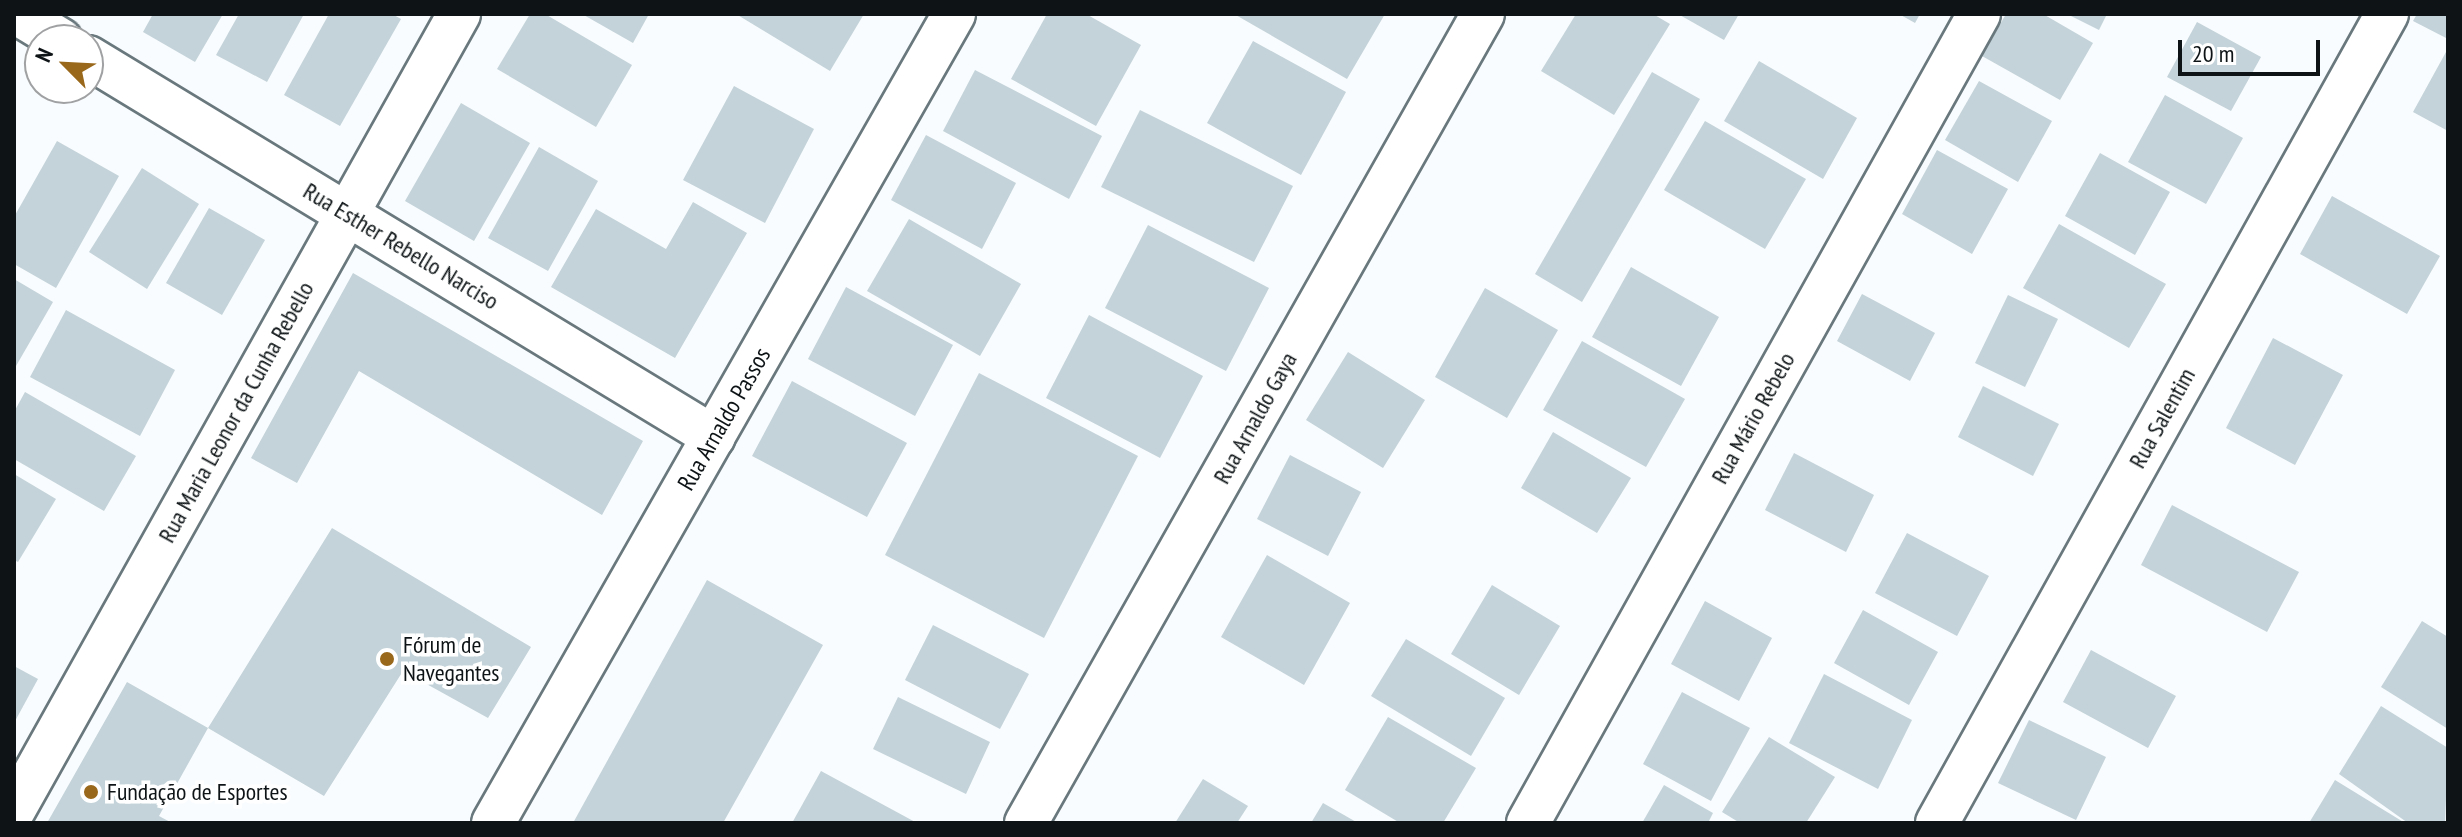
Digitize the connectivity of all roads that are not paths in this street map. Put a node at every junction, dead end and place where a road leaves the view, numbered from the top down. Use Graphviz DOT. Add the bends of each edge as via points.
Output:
graph roads {
  1 [pos="459,14"];
  2 [pos="954,14"];
  3 [pos="1483,14"];
  4 [pos="1979,14"];
  5 [pos="2387,14"];
  6 [pos="104,67"];
  7 [pos="347,213"];
  8 [pos="714,437"];
  9 [pos="14,810"];
  10 [pos="493,823"];
  11 [pos="1026,823"];
  12 [pos="1528,823"];
  13 [pos="1937,823"];
  1 -- 7 [label="street, Rua Maria Leonor da Cunha Rebello"];
  2 -- 8 [label="street, Rua Arnaldo Passos"];
  3 -- 11 [label="street, Rua Arnaldo Gaya"];
  4 -- 12 [label="street, Rua Mário Rebelo"];
  5 -- 13 [label="street, Rua Salentim"];
  6 -- 7 [label="street, Rua Esther Rebello Narciso"];
  7 -- 8 [label="street, Rua Esther Rebello Narciso"];
  7 -- 9 [label="street, Rua Maria Leonor da Cunha Rebello"];
  8 -- 10 [label="street, Rua Arnaldo Passos"];
}
